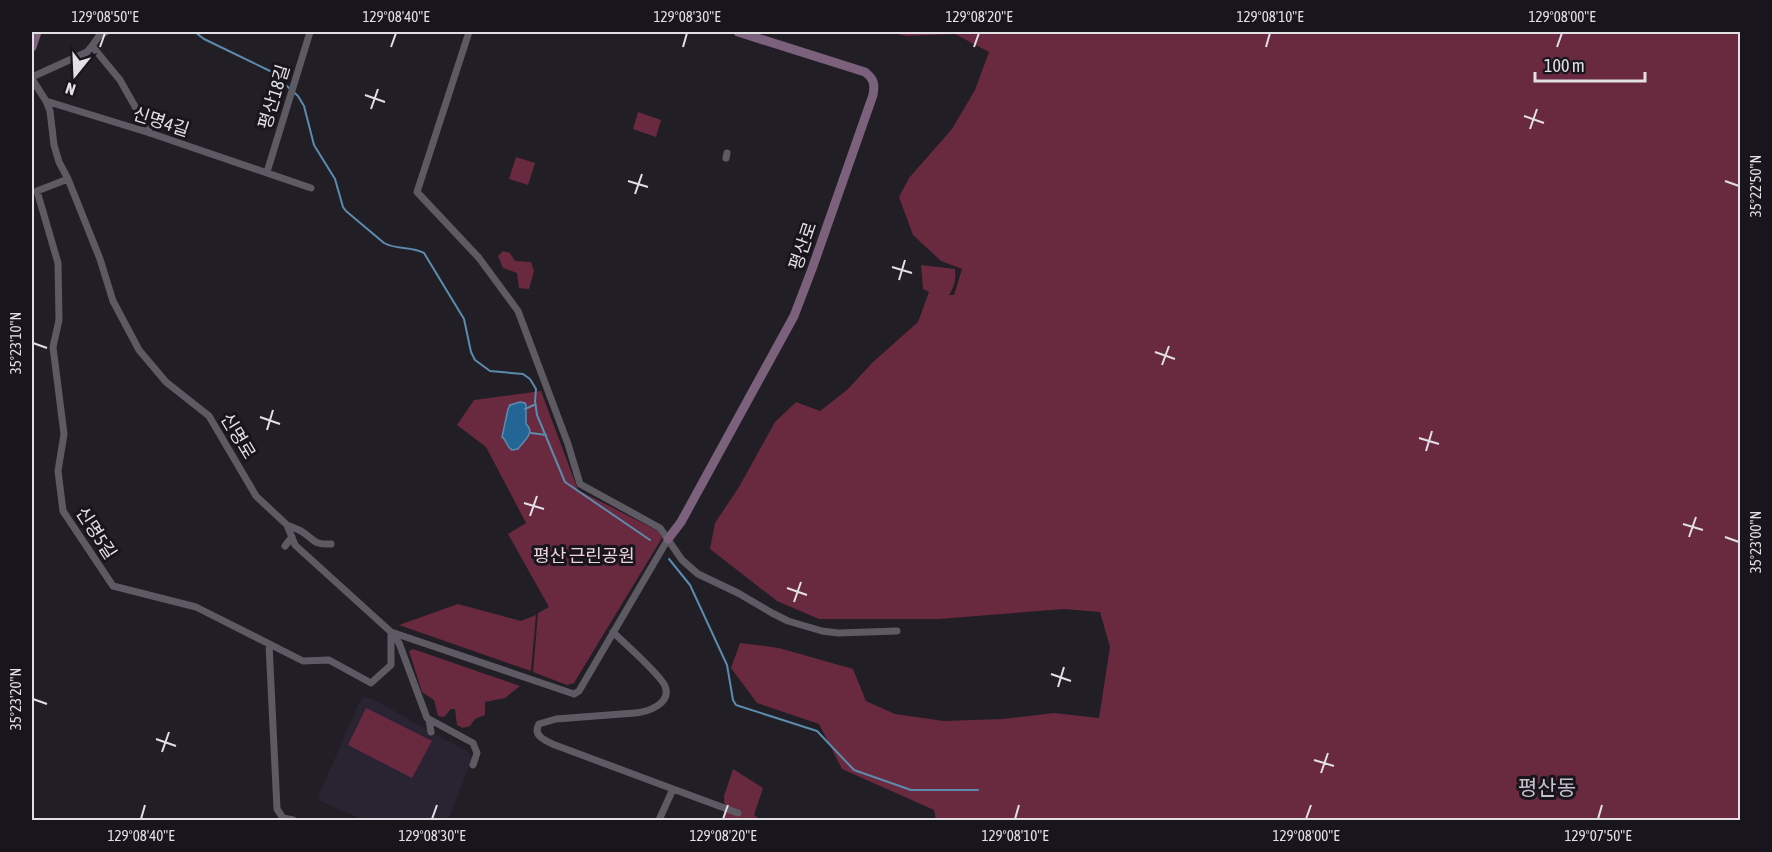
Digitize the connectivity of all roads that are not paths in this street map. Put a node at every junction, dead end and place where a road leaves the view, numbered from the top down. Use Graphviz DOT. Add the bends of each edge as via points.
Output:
graph roads {
  1 [pos="37,32"];
  2 [pos="106,32"];
  3 [pos="310,32"];
  4 [pos="469,32"];
  5 [pos="738,32"];
  6 [pos="92,46"];
  7 [pos="32,47"];
  8 [pos="32,78"];
  9 [pos="46,101"];
  10 [pos="150,133"];
  11 [pos="267,172"];
  12 [pos="68,179"];
  13 [pos="311,188"];
  14 [pos="287,525"];
  15 [pos="292,537"];
  16 [pos="668,539"];
  17 [pos="331,544"];
  18 [pos="285,546"];
  19 [pos="897,631"];
  20 [pos="391,632"];
  21 [pos="613,632"];
  22 [pos="269,644"];
  23 [pos="429,720"];
  24 [pos="431,732"];
  25 [pos="473,765"];
  26 [pos="673,789"];
  27 [pos="738,813"];
  28 [pos="293,820"];
  29 [pos="659,820"];
  1 -- 7 [label="street"];
  2 -- 6 [label="street"];
  3 -- 11 [label="street, 평산18길"];
  4 -- 16 [label="street" via="417,192 479,258 518,311 580,484 660,528"];
  5 -- 16 [label="street, 평산로" via="865,72 875,84 794,316"];
  6 -- 8 [label="street"];
  6 -- 10 [label="street" via="120,80"];
  8 -- 9 [label="street, 신명로"];
  9 -- 10 [label="street, 신명4길"];
  9 -- 12 [label="street, 신명로" via="58,162"];
  10 -- 11 [label="street, 신명4길"];
  11 -- 13 [label="street, 신명4길"];
  12 -- 14 [label="street, 신명로" via="112,301 143,357 166,382 209,416 256,496"];
  12 -- 22 [label="street, 신명5길" via="37,191 58,262 59,320 53,347 64,434 58,471 63,511 113,586 196,607"];
  14 -- 15 [label="street, 신명로"];
  14 -- 17 [label="street" via="316,543"];
  15 -- 18 [label="street"];
  15 -- 20 [label="street, 신명로" via="295,545"];
  16 -- 19 [label="street" via="682,560 698,574 788,621 838,633"];
  16 -- 21 [label="street"];
  20 -- 21 [label="street" via="574,694"];
  20 -- 22 [label="street, 신명5길" via="391,665 371,683 329,660 303,662"];
  20 -- 23 [label="street, 신명로"];
  21 -- 26 [label="street" via="665,687 660,704 635,714 556,719 539,724 537,734 555,745"];
  22 -- 28 [label="street" via="277,809 283,818"];
  23 -- 24 [label="street, 신명로"];
  23 -- 25 [label="street" via="473,743 477,753"];
  26 -- 27 [label="street"];
  26 -- 29 [label="street"];
}
